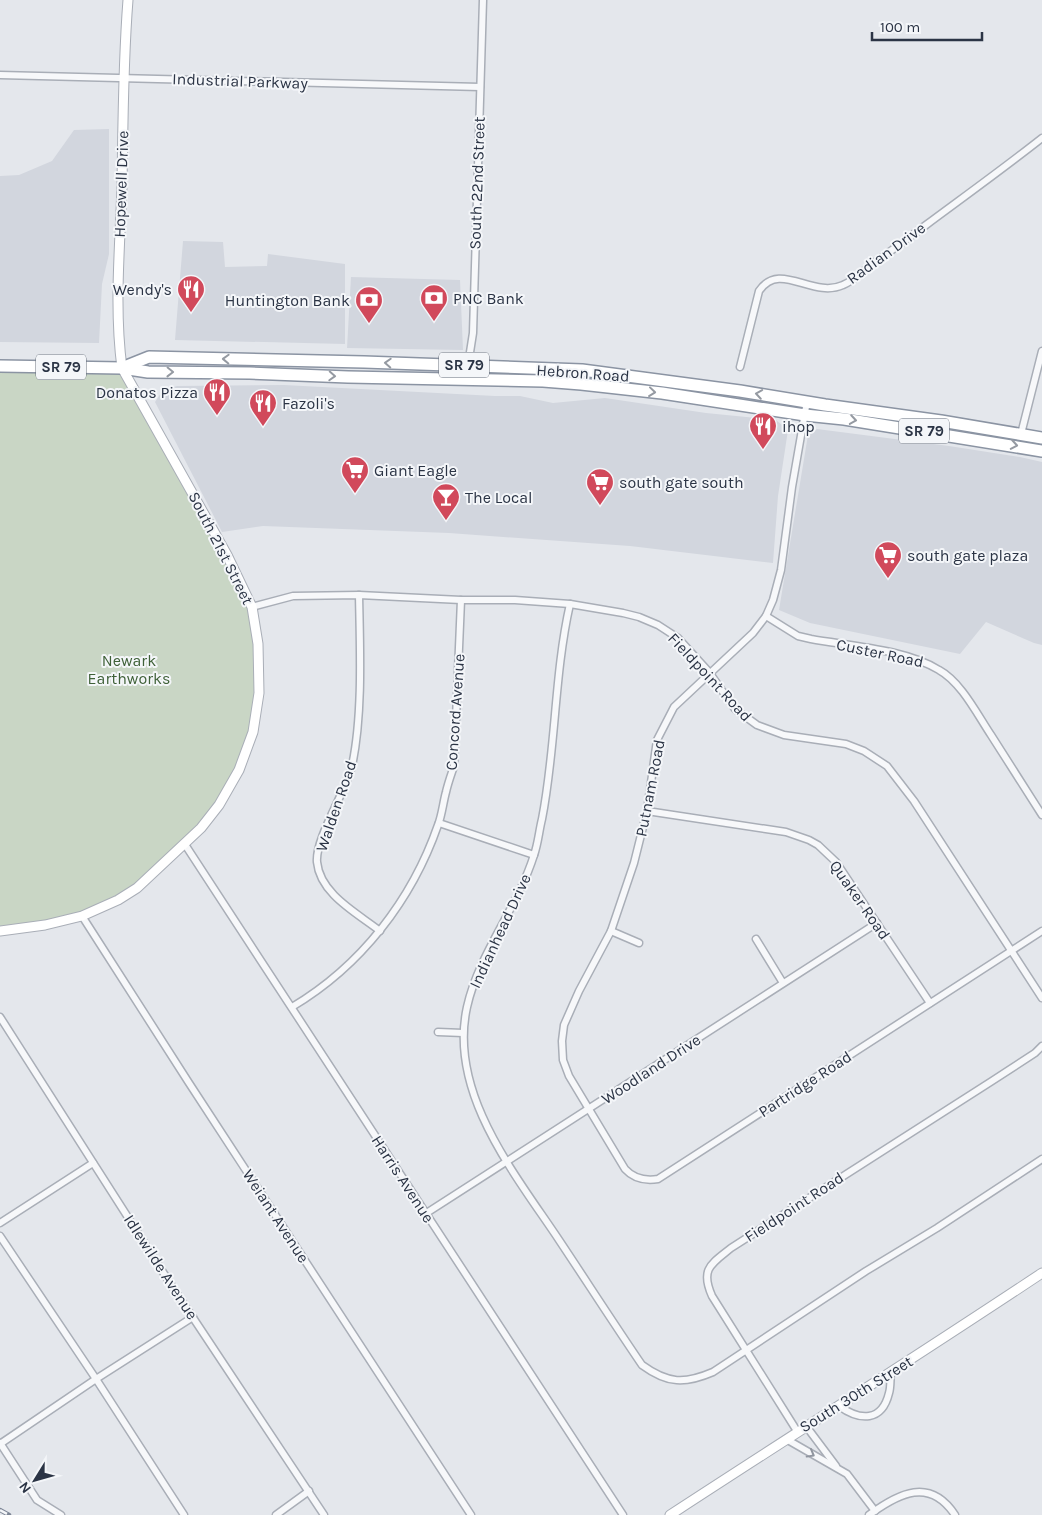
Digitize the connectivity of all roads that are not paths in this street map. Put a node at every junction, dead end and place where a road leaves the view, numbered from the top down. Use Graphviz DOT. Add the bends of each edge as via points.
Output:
graph roads {
  1 [pos="128,0"];
  2 [pos="483,0"];
  3 [pos="0,74"];
  4 [pos="124,78"];
  5 [pos="480,87"];
  6 [pos="1042,138"];
  7 [pos="1042,351"];
  8 [pos="468,365"];
  9 [pos="0,366"];
  10 [pos="740,367"];
  11 [pos="122,368"];
  12 [pos="568,370"];
  13 [pos="394,377"];
  14 [pos="473,380"];
  15 [pos="807,402"];
  16 [pos="805,415"];
  17 [pos="1021,434"];
  18 [pos="1042,438"];
  19 [pos="1042,451"];
  20 [pos="359,595"];
  21 [pos="461,600"];
  22 [pos="570,604"];
  23 [pos="252,607"];
  24 [pos="766,616"];
  25 [pos="709,672"];
  26 [pos="647,811"];
  27 [pos="1042,815"];
  28 [pos="439,824"];
  29 [pos="184,843"];
  30 [pos="534,855"];
  31 [pos="82,916"];
  32 [pos="877,923"];
  33 [pos="380,930"];
  34 [pos="0,931"];
  35 [pos="611,931"];
  36 [pos="1042,931"];
  37 [pos="756,939"];
  38 [pos="639,943"];
  39 [pos="1011,951"];
  40 [pos="783,983"];
  41 [pos="1042,998"];
  42 [pos="930,1004"];
  43 [pos="292,1007"];
  44 [pos="0,1017"];
  45 [pos="438,1032"];
  46 [pos="464,1033"];
  47 [pos="1042,1046"];
  48 [pos="589,1109"];
  49 [pos="1042,1160"];
  50 [pos="507,1162"];
  51 [pos="93,1163"];
  52 [pos="425,1214"];
  53 [pos="0,1223"];
  54 [pos="0,1236"];
  55 [pos="1042,1273"];
  56 [pos="193,1317"];
  57 [pos="746,1351"];
  58 [pos="891,1373"];
  59 [pos="96,1379"];
  60 [pos="839,1406"];
  61 [pos="806,1426"];
  62 [pos="797,1431"];
  63 [pos="786,1439"];
  64 [pos="0,1444"];
  65 [pos="837,1467"];
  66 [pos="309,1492"];
  67 [pos="872,1513"];
  68 [pos="61,1515"];
  69 [pos="184,1515"];
  70 [pos="276,1515"];
  71 [pos="324,1515"];
  72 [pos="471,1515"];
  73 [pos="623,1515"];
  74 [pos="670,1515"];
  75 [pos="955,1515"];
  1 -- 4 [label="main road, Hopewell Drive"];
  2 -- 5 [label="street, South 22nd Street"];
  3 -- 4 [label="street, Industrial Parkway"];
  4 -- 5 [label="street, Industrial Parkway"];
  4 -- 11 [label="main road, Hopewell Drive" via="118,329"];
  5 -- 8 [label="street, South 22nd Street" via="472,333"];
  6 -- 10 [label="street, Radian Drive" via="843,285 821,288 778,278 764,283 759,291"];
  7 -- 17 [label="street"];
  8 -- 11 [label="highway, Hebron Road / SR 79, one-way" via="149,357"];
  8 -- 12 [label="highway, Hebron Road / SR 79"];
  8 -- 13 [label="highway" via="451,374 401,373"];
  9 -- 11 [label="highway, Hebron Road / SR 79"];
  11 -- 13 [label="highway, Hebron Road / SR 79, one-way" via="157,372"];
  11 -- 23 [label="main road, South 21st Street" via="227,555"];
  12 -- 14 [label="highway" via="558,374 491,372"];
  15 -- 12 [label="highway, Hebron Road / SR 79, one-way" via="655,379"];
  13 -- 14 [label="highway, Hebron Road / SR 79"];
  14 -- 16 [label="highway, Hebron Road / SR 79, one-way" via="581,384"];
  15 -- 16 [label="street, Putnam Road"];
  15 -- 17 [label="highway, Hebron Road / SR 79"];
  16 -- 19 [label="highway, Hebron Road / SR 79, one-way"];
  16 -- 24 [label="street, Putnam Road" via="782,570"];
  17 -- 18 [label="highway, Hebron Road / SR 79"];
  20 -- 21 [label="street, Fieldpoint Road"];
  20 -- 23 [label="street, Fieldpoint Road" via="293,596"];
  20 -- 33 [label="street, Walden Road" via="359,704 352,766 320,846 317,862 327,887"];
  21 -- 22 [label="street, Fieldpoint Road"];
  21 -- 28 [label="street, Concord Avenue" via="454,766"];
  22 -- 25 [label="street, Fieldpoint Road" via="639,617 658,625 678,638"];
  22 -- 30 [label="street, Indianhead Drive" via="564,633 550,774"];
  23 -- 29 [label="main road, South 21st Street" via="258,644 259,693 253,732 239,770 219,805"];
  24 -- 25 [label="street, Putnam Road" via="753,633"];
  24 -- 27 [label="street, Custer Road" via="798,636 898,654 942,671 975,710"];
  25 -- 26 [label="street, Putnam Road" via="674,707 656,740"];
  25 -- 39 [label="street, Fieldpoint Road" via="735,709 757,725 784,735 846,744 872,755 887,766 914,801"];
  26 -- 32 [label="street, Quaker Road" via="786,832 809,840 836,862"];
  26 -- 35 [label="street, Putnam Road"];
  28 -- 30 [label="street"];
  28 -- 33 [label="street, Concord Avenue" via="407,892"];
  29 -- 31 [label="main road, South 21st Street" via="137,888"];
  29 -- 43 [label="street, Harris Avenue"];
  30 -- 46 [label="street, Indianhead Drive" via="506,920 479,970 466,1008"];
  31 -- 34 [label="main road, South 21st Street"];
  31 -- 72 [label="street, Weiant Avenue"];
  32 -- 40 [label="street, Woodland Drive"];
  32 -- 42 [label="street, Quaker Road"];
  33 -- 43 [label="street, Concord Avenue" via="337,976"];
  35 -- 38 [label="street"];
  35 -- 48 [label="street, Putnam Road" via="564,1025 562,1042 566,1068"];
  36 -- 39 [label="street, Partridge Road"];
  37 -- 40 [label="street"];
  39 -- 41 [label="street, Fieldpoint Road"];
  39 -- 42 [label="street, Partridge Road"];
  40 -- 48 [label="street, Woodland Drive"];
  42 -- 48 [label="street, Partridge Road" via="658,1179 640,1179 625,1170"];
  43 -- 52 [label="street, Harris Avenue"];
  44 -- 51 [label="street, Idlewilde Avenue"];
  45 -- 46 [label="street"];
  46 -- 50 [label="street, Indianhead Drive" via="464,1061 471,1086 482,1118"];
  47 -- 57 [label="street, Fieldpoint Road" via="710,1264 706,1283"];
  48 -- 50 [label="street, Woodland Drive"];
  49 -- 57 [label="street, Indianhead Drive"];
  50 -- 52 [label="street, Woodland Drive"];
  50 -- 57 [label="street, Indianhead Drive" via="642,1365 655,1375 686,1381 714,1372"];
  51 -- 53 [label="street"];
  51 -- 56 [label="street, Idlewilde Avenue"];
  52 -- 73 [label="street, Harris Avenue"];
  54 -- 59 [label="street"];
  55 -- 58 [label="main road, South 30th Street"];
  56 -- 59 [label="street"];
  56 -- 66 [label="street, Idlewilde Avenue"];
  57 -- 62 [label="street, Fieldpoint Road"];
  58 -- 60 [label="main road, South 30th Street"];
  58 -- 60 [label="street" via="889,1393 877,1414 863,1417"];
  59 -- 64 [label="street"];
  59 -- 69 [label="street"];
  60 -- 61 [label="main road, South 30th Street"];
  61 -- 62 [label="main road, South 30th Street"];
  61 -- 65 [label="street"];
  62 -- 63 [label="main road, South 30th Street"];
  63 -- 65 [label="street, one-way"];
  63 -- 74 [label="main road, South 30th Street"];
  64 -- 68 [label="street" via="37,1500"];
  65 -- 67 [label="street" via="855,1482"];
  66 -- 70 [label="street"];
  66 -- 71 [label="street, Idlewilde Avenue"];
  67 -- 75 [label="street" via="899,1496 921,1491 937,1496"];
}
